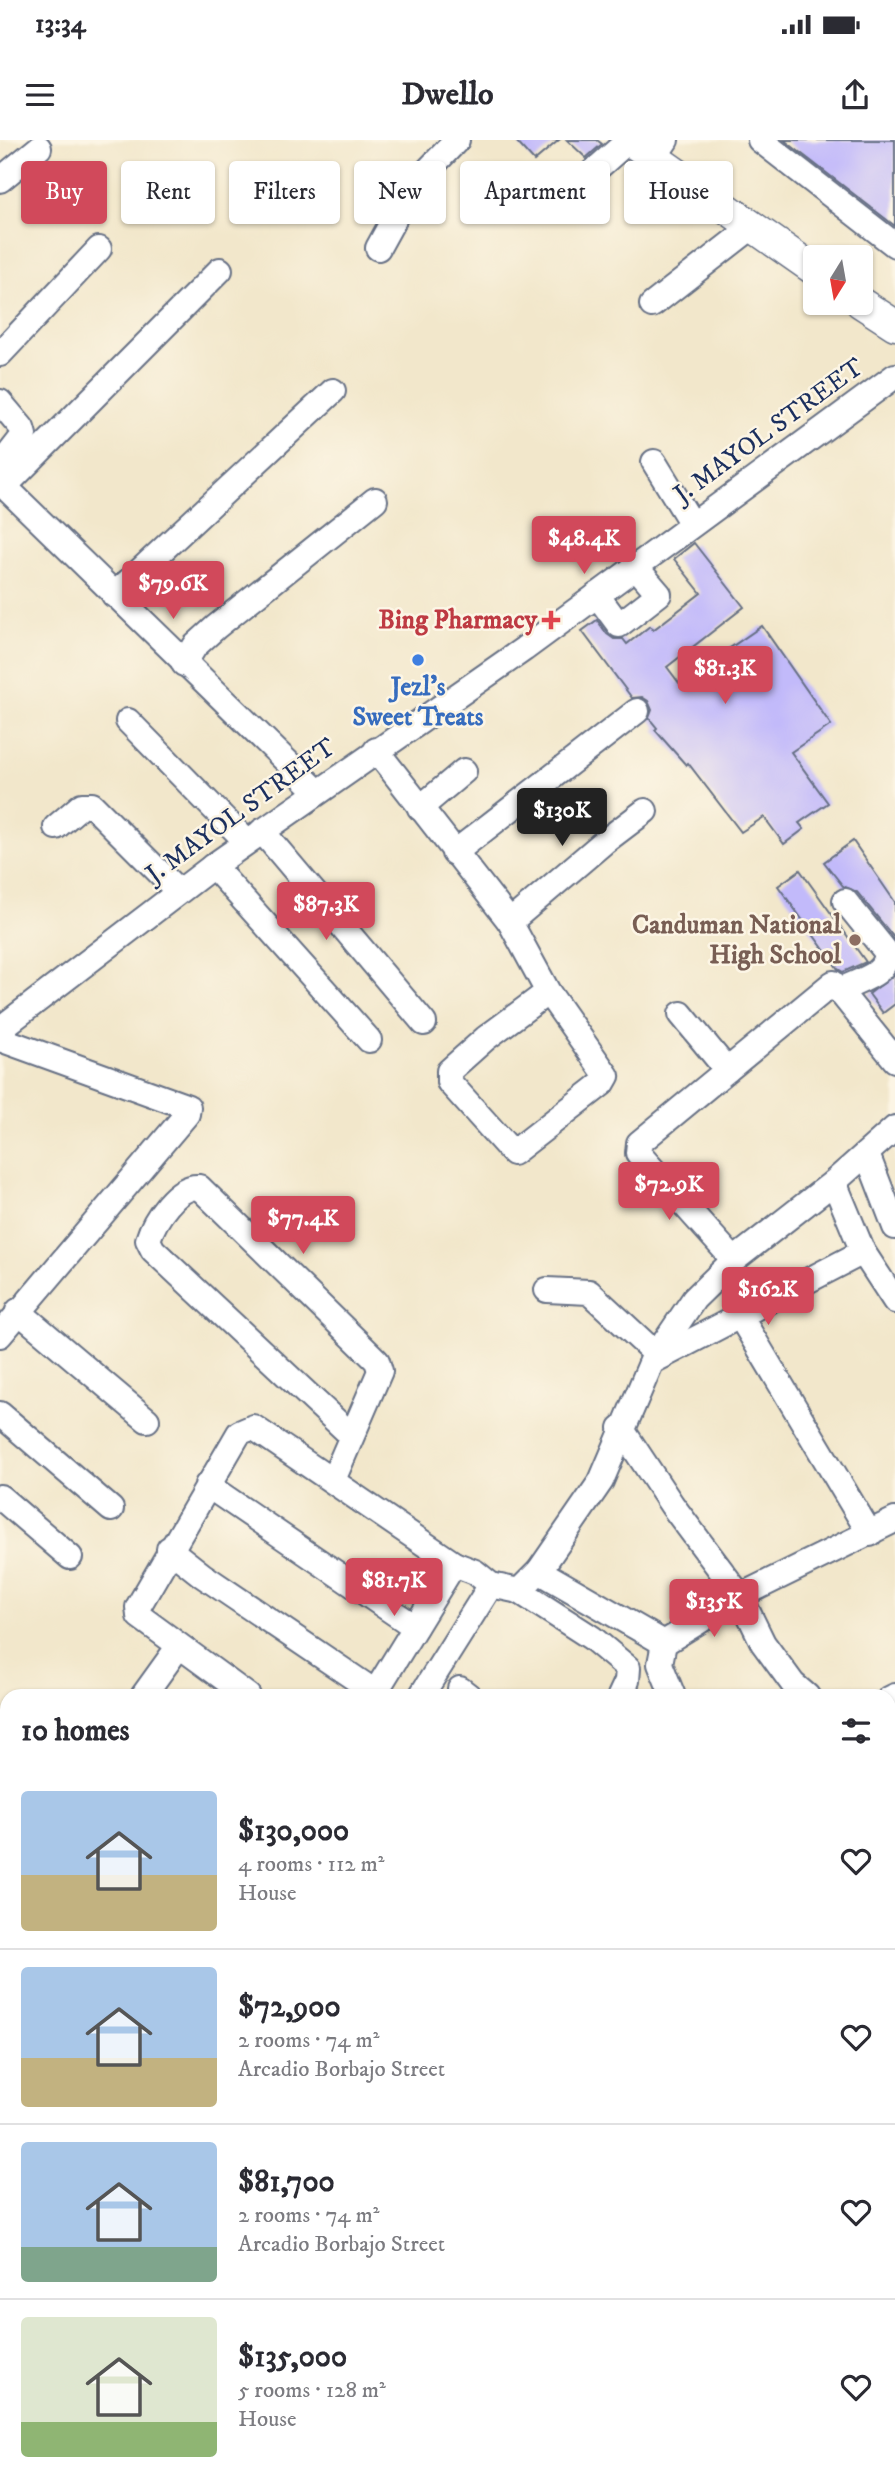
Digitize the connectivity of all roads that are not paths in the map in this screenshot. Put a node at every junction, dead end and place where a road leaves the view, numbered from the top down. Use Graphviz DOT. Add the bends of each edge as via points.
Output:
graph roads {
  1 [pos="457,140"];
  2 [pos="629,140"];
  3 [pos="760,140"];
  4 [pos="39,148"];
  5 [pos="660,149"];
  6 [pos="605,161"];
  7 [pos="0,180"];
  8 [pos="752,226"];
  9 [pos="895,245"];
  10 [pos="378,248"];
  11 [pos="99,249"];
  12 [pos="803,262"];
  13 [pos="220,270"];
  14 [pos="652,305"];
  15 [pos="873,311"];
  16 [pos="895,326"];
  17 [pos="0,354"];
  18 [pos="895,376"];
  19 [pos="333,391"];
  20 [pos="0,402"];
  21 [pos="654,462"];
  22 [pos="2,478"];
  23 [pos="375,500"];
  24 [pos="692,524"];
  25 [pos="635,566"];
  26 [pos="114,595"];
  27 [pos="597,595"];
  28 [pos="184,664"];
  29 [pos="637,711"];
  30 [pos="128,721"];
  31 [pos="376,750"];
  32 [pos="464,771"];
  33 [pos="317,791"];
  34 [pos="420,808"];
  35 [pos="645,811"];
  36 [pos="56,827"];
  37 [pos="254,836"];
  38 [pos="454,853"];
  39 [pos="213,866"];
  40 [pos="178,891"];
  41 [pos="845,901"];
  42 [pos="510,922"];
  43 [pos="839,991"];
  44 [pos="548,992"];
  45 [pos="681,1014"];
  46 [pos="424,1023"];
  47 [pos="0,1029"];
  48 [pos="0,1039"];
  49 [pos="369,1040"];
  50 [pos="895,1060"];
  51 [pos="727,1070"];
  52 [pos="895,1128"];
  53 [pos="867,1154"];
  54 [pos="834,1182"];
  55 [pos="895,1227"];
  56 [pos="863,1252"];
  57 [pos="734,1260"];
  58 [pos="547,1290"];
  59 [pos="895,1301"];
  60 [pos="18,1311"];
  61 [pos="740,1316"];
  62 [pos="0,1335"];
  63 [pos="655,1358"];
  64 [pos="0,1414"];
  65 [pos="147,1420"];
  66 [pos="621,1428"];
  67 [pos="352,1436"];
  68 [pos="333,1480"];
  69 [pos="207,1485"];
  70 [pos="0,1497"];
  71 [pos="111,1509"];
  72 [pos="895,1520"];
  73 [pos="870,1534"];
  74 [pos="169,1549"];
  75 [pos="70,1557"];
  76 [pos="539,1570"];
  77 [pos="473,1575"];
  78 [pos="519,1591"];
  79 [pos="740,1596"];
  80 [pos="415,1627"];
  81 [pos="664,1643"];
  82 [pos="178,1646"];
  83 [pos="148,1689"];
  84 [pos="238,1689"];
  85 [pos="367,1689"];
  86 [pos="377,1689"];
  87 [pos="424,1689"];
  88 [pos="624,1689"];
  89 [pos="670,1689"];
  90 [pos="791,1689"];
  1 -- 10 [label="street" via="411,188"];
  2 -- 5 [label="main road"];
  2 -- 6 [label="street"];
  3 -- 9 [label="street"];
  4 -- 7 [label="street"];
  5 -- 8 [label="main road"];
  8 -- 12 [label="main road"];
  8 -- 14 [label="street"];
  11 -- 17 [label="street"];
  13 -- 22 [label="street"];
  15 -- 16 [label="main road"];
  18 -- 24 [label="street, J. MAYOL STREET"];
  19 -- 26 [label="street"];
  20 -- 22 [label="street" via="24,435"];
  21 -- 24 [label="street"];
  22 -- 26 [label="street"];
  23 -- 28 [label="street" via="216,627"];
  24 -- 25 [label="street, J. MAYOL STREET"];
  25 -- 27 [label="street, J. MAYOL STREET"];
  25 -- 27 [label="street" via="659,594 619,625"];
  26 -- 28 [label="street"];
  27 -- 31 [label="street, J. MAYOL STREET"];
  28 -- 33 [label="street"];
  29 -- 38 [label="street"];
  30 -- 37 [label="street"];
  31 -- 33 [label="street, J. MAYOL STREET"];
  31 -- 34 [label="street"];
  32 -- 34 [label="street"];
  33 -- 37 [label="street, J. MAYOL STREET"];
  34 -- 38 [label="street"];
  35 -- 42 [label="street"];
  36 -- 40 [label="street" via="82,805 92,805"];
  37 -- 39 [label="street, J. MAYOL STREET"];
  37 -- 46 [label="street"];
  38 -- 42 [label="street"];
  39 -- 40 [label="street, J. MAYOL STREET"];
  39 -- 49 [label="street"];
  40 -- 47 [label="street, J. MAYOL STREET"];
  41 -- 43 [label="street" via="887,953 884,967 877,973"];
  42 -- 44 [label="street"];
  43 -- 50 [label="street"];
  43 -- 51 [label="street" via="833,983"];
  44 -- 44 [label="street" via="607,1076 513,1153 449,1082 449,1071"];
  45 -- 51 [label="street"];
  48 -- 60 [label="street" via="188,1107 187,1114"];
  51 -- 57 [label="street" via="637,1147"];
  52 -- 53 [label="street"];
  53 -- 54 [label="street"];
  53 -- 55 [label="street"];
  54 -- 56 [label="street"];
  54 -- 57 [label="street"];
  56 -- 59 [label="street"];
  56 -- 61 [label="street"];
  57 -- 63 [label="street" via="694,1299"];
  58 -- 63 [label="street" via="589,1292"];
  60 -- 62 [label="street"];
  60 -- 65 [label="street"];
  61 -- 63 [label="street"];
  61 -- 73 [label="street"];
  63 -- 66 [label="street"];
  64 -- 71 [label="street"];
  66 -- 76 [label="street" via="601,1480"];
  66 -- 79 [label="street"];
  67 -- 67 [label="street" via="153,1250 148,1240 152,1228 190,1186 199,1187 370,1352 380,1371"];
  67 -- 68 [label="street"];
  68 -- 69 [label="street" via="253,1427 239,1433"];
  68 -- 77 [label="street"];
  69 -- 74 [label="street"];
  69 -- 80 [label="street"];
  70 -- 75 [label="street"];
  72 -- 73 [label="street"];
  73 -- 79 [label="street"];
  74 -- 82 [label="street" via="138,1607 139,1616"];
  74 -- 85 [label="street"];
  76 -- 78 [label="street"];
  76 -- 81 [label="street"];
  77 -- 78 [label="street"];
  77 -- 80 [label="street"];
  77 -- 87 [label="street"];
  78 -- 88 [label="street" via="592,1638 628,1668"];
  79 -- 81 [label="street"];
  79 -- 90 [label="street"];
  80 -- 86 [label="street"];
  81 -- 89 [label="street" via="660,1664"];
  82 -- 83 [label="street"];
  82 -- 84 [label="street"];
}
